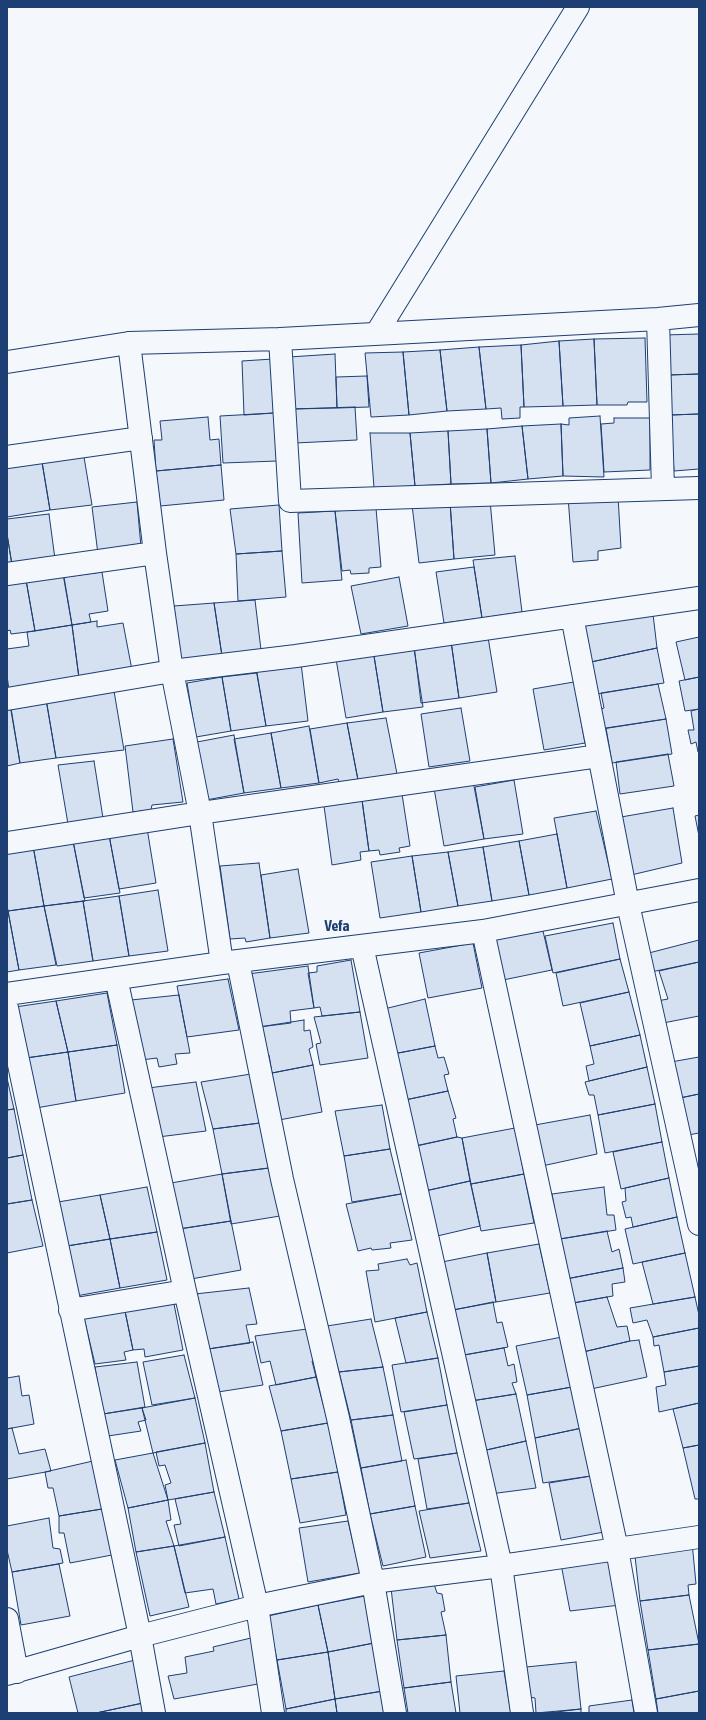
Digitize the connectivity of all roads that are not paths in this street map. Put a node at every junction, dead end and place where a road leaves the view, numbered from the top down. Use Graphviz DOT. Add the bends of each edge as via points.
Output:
graph roads {
  1 [pos="578,7"];
  2 [pos="699,314"];
  3 [pos="658,319"];
  4 [pos="376,334"];
  5 [pos="280,339"];
  6 [pos="129,344"];
  7 [pos="7,362"];
  8 [pos="141,438"];
  9 [pos="7,457"];
  10 [pos="699,488"];
  11 [pos="663,489"];
  12 [pos="155,553"];
  13 [pos="7,574"];
  14 [pos="699,598"];
  15 [pos="572,616"];
  16 [pos="172,671"];
  17 [pos="7,699"];
  18 [pos="599,756"];
  19 [pos="200,813"];
  20 [pos="7,843"];
  21 [pos="699,890"];
  22 [pos="628,904"];
  23 [pos="483,931"];
  24 [pos="362,946"];
  25 [pos="230,963"];
  26 [pos="116,978"];
  27 [pos="7,994"];
  28 [pos="7,1008"];
  29 [pos="699,1224"];
  30 [pos="185,1290"];
  31 [pos="70,1310"];
  32 [pos="699,1537"];
  33 [pos="617,1549"];
  34 [pos="501,1566"];
  35 [pos="373,1582"];
  36 [pos="257,1606"];
  37 [pos="7,1619"];
  38 [pos="140,1636"];
  39 [pos="12,1673"];
  40 [pos="154,1713"];
  41 [pos="273,1713"];
  42 [pos="395,1713"];
  43 [pos="522,1713"];
  44 [pos="646,1713"];
  1 -- 4 [label="street"];
  2 -- 3 [label="street"];
  3 -- 4 [label="street"];
  3 -- 11 [label="street"];
  4 -- 5 [label="street"];
  5 -- 6 [label="street"];
  5 -- 11 [label="street" via="290,501"];
  6 -- 7 [label="street"];
  6 -- 8 [label="street"];
  8 -- 9 [label="street"];
  8 -- 12 [label="street"];
  10 -- 11 [label="street"];
  12 -- 13 [label="street"];
  12 -- 16 [label="street"];
  14 -- 15 [label="street"];
  15 -- 16 [label="street" via="296,656"];
  15 -- 18 [label="street"];
  16 -- 17 [label="street"];
  16 -- 19 [label="street"];
  18 -- 19 [label="street"];
  18 -- 22 [label="street"];
  19 -- 20 [label="street"];
  19 -- 25 [label="street"];
  21 -- 22 [label="street"];
  22 -- 23 [label="street"];
  22 -- 29 [label="street"];
  23 -- 24 [label="street"];
  23 -- 33 [label="street"];
  24 -- 25 [label="street"];
  24 -- 34 [label="street"];
  25 -- 26 [label="street"];
  25 -- 35 [label="street" via="338,1418"];
  26 -- 27 [label="street"];
  26 -- 30 [label="street"];
  28 -- 31 [label="street"];
  30 -- 31 [label="street"];
  30 -- 36 [label="street"];
  31 -- 38 [label="street"];
  32 -- 33 [label="street"];
  33 -- 34 [label="street"];
  33 -- 44 [label="street"];
  34 -- 35 [label="street"];
  34 -- 43 [label="street"];
  35 -- 36 [label="street"];
  35 -- 42 [label="street"];
  36 -- 38 [label="street"];
  36 -- 41 [label="street"];
  37 -- 39 [label="street"];
  38 -- 39 [label="street"];
  38 -- 40 [label="street"];
}
